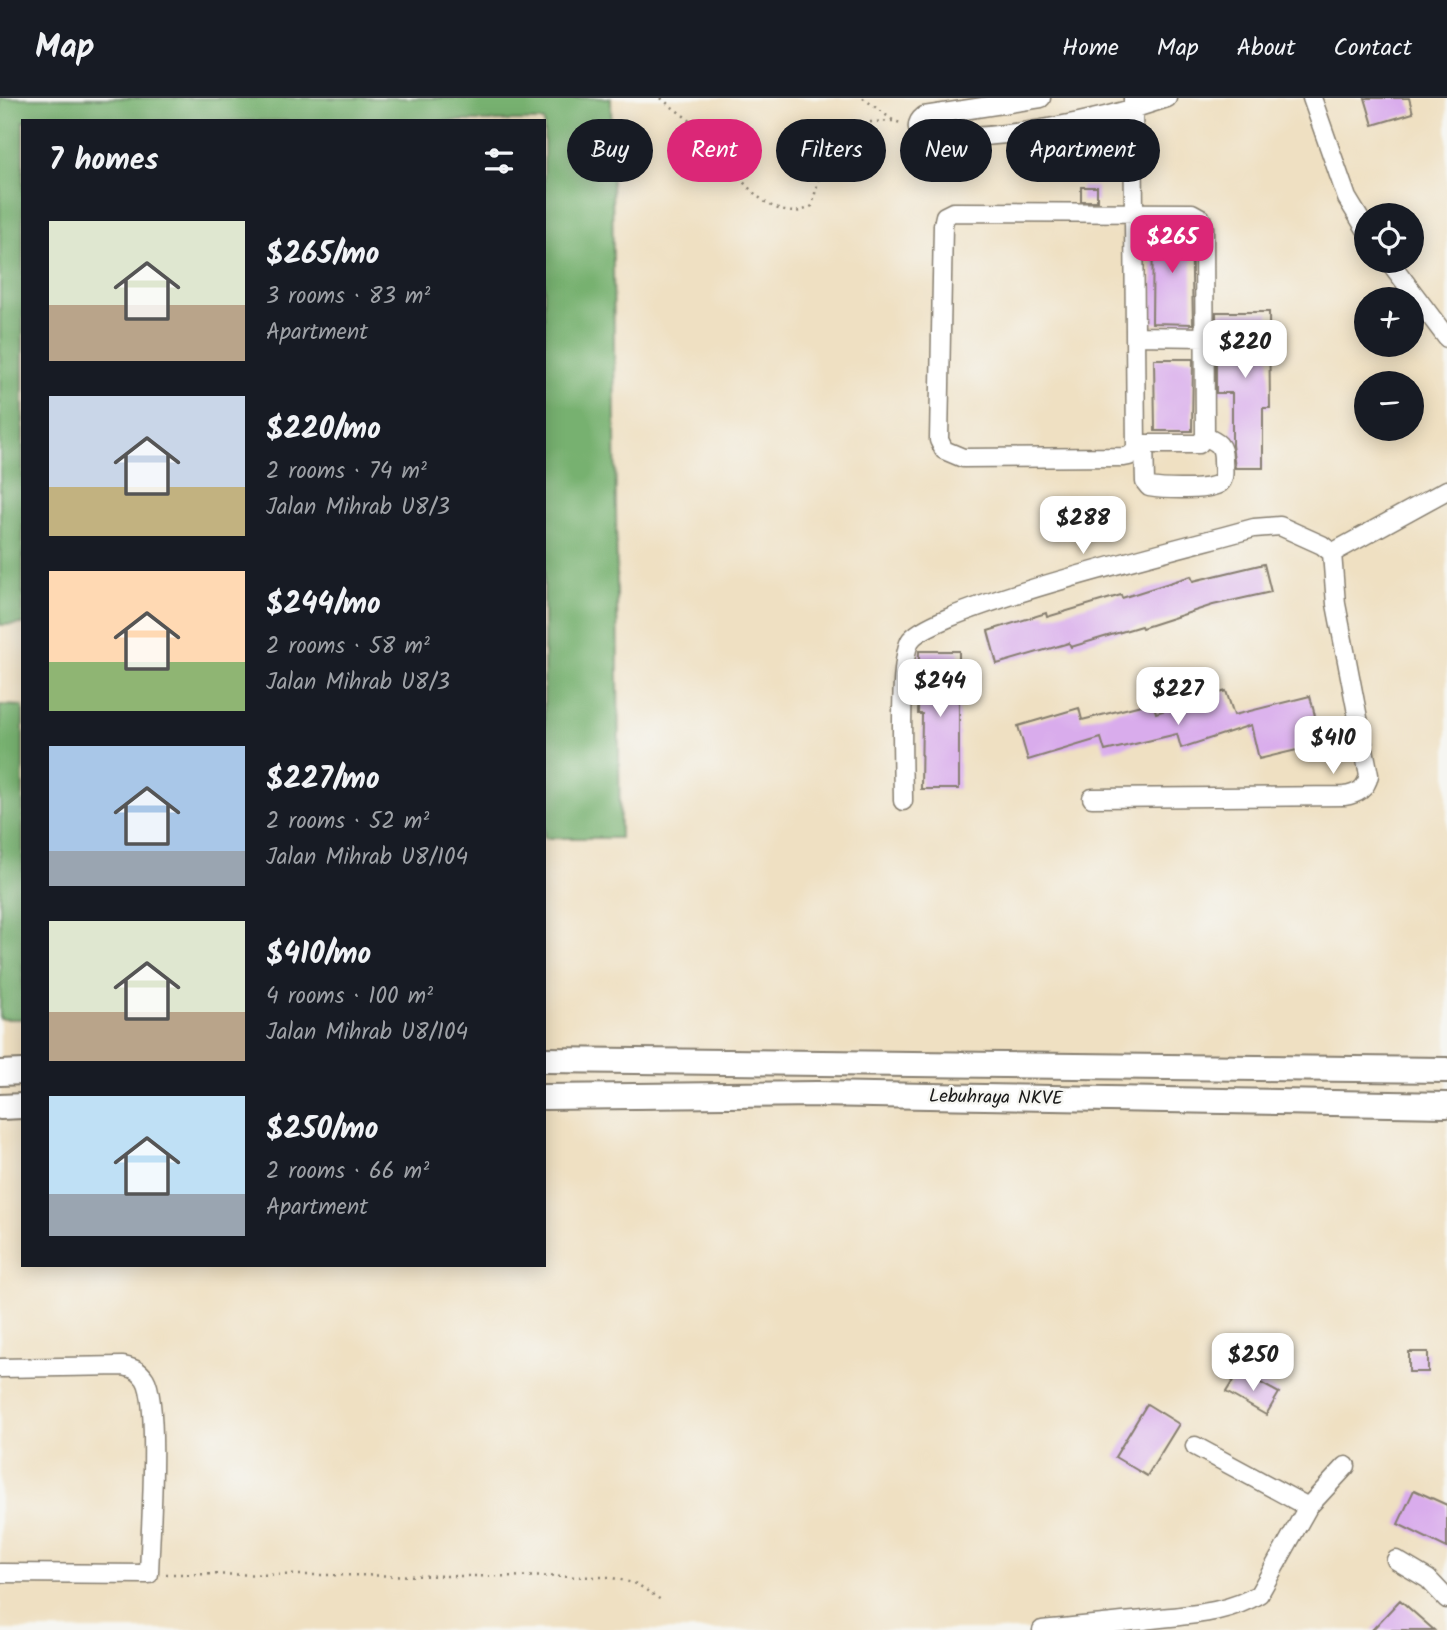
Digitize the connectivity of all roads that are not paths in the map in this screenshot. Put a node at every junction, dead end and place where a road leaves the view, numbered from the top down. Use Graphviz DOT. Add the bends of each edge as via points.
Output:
graph roads {
  1 [pos="1041,98"];
  2 [pos="1167,98"];
  3 [pos="1312,98"];
  4 [pos="1133,104"];
  5 [pos="1354,211"];
  6 [pos="1135,212"];
  7 [pos="1398,273"];
  8 [pos="1135,336"];
  9 [pos="1205,337"];
  10 [pos="1447,338"];
  11 [pos="1205,437"];
  12 [pos="1140,444"];
  13 [pos="1447,490"];
  14 [pos="1332,553"];
  15 [pos="1093,798"];
  16 [pos="903,801"];
  17 [pos="546,1060"];
  18 [pos="1447,1070"];
  19 [pos="21,1072"];
  20 [pos="0,1073"];
  21 [pos="546,1097"];
  22 [pos="1447,1105"];
  23 [pos="21,1106"];
  24 [pos="0,1107"];
  25 [pos="0,1368"];
  26 [pos="1195,1446"];
  27 [pos="1346,1466"];
  28 [pos="1308,1507"];
  29 [pos="1396,1560"];
  30 [pos="0,1573"];
  31 [pos="1447,1599"];
  32 [pos="1042,1630"];
  1 -- 4 [label="street" via="924,116 917,128 926,137 1004,134 1056,127"];
  2 -- 4 [label="street"];
  3 -- 5 [label="street"];
  4 -- 6 [label="street"];
  6 -- 8 [label="street"];
  6 -- 9 [label="street" via="1192,213 1203,222"];
  6 -- 12 [label="street" via="953,212 945,216 939,440 944,450 963,458 1124,457"];
  7 -- 10 [label="street"];
  8 -- 9 [label="street"];
  8 -- 12 [label="street"];
  9 -- 11 [label="street"];
  11 -- 12 [label="street" via="1199,444"];
  11 -- 12 [label="street" via="1223,450 1223,479 1210,488 1149,486"];
  13 -- 14 [label="street"];
  14 -- 15 [label="street" via="1336,604 1368,763 1363,788 1344,796"];
  14 -- 16 [label="street" via="1280,526 1254,528 984,603 928,626 911,641 904,668"];
  17 -- 18 [label="highway, Lebuhraya NKVE"];
  19 -- 20 [label="highway"];
  21 -- 22 [label="highway, Lebuhraya NKVE" via="817,1094"];
  23 -- 24 [label="highway"];
  25 -- 30 [label="street" via="137,1369 146,1381 153,1420 149,1574"];
  26 -- 28 [label="street"];
  27 -- 28 [label="street"];
  28 -- 32 [label="street" via="1259,1594 1251,1599 1191,1614"];
  29 -- 31 [label="street" via="1428,1579"];
}
